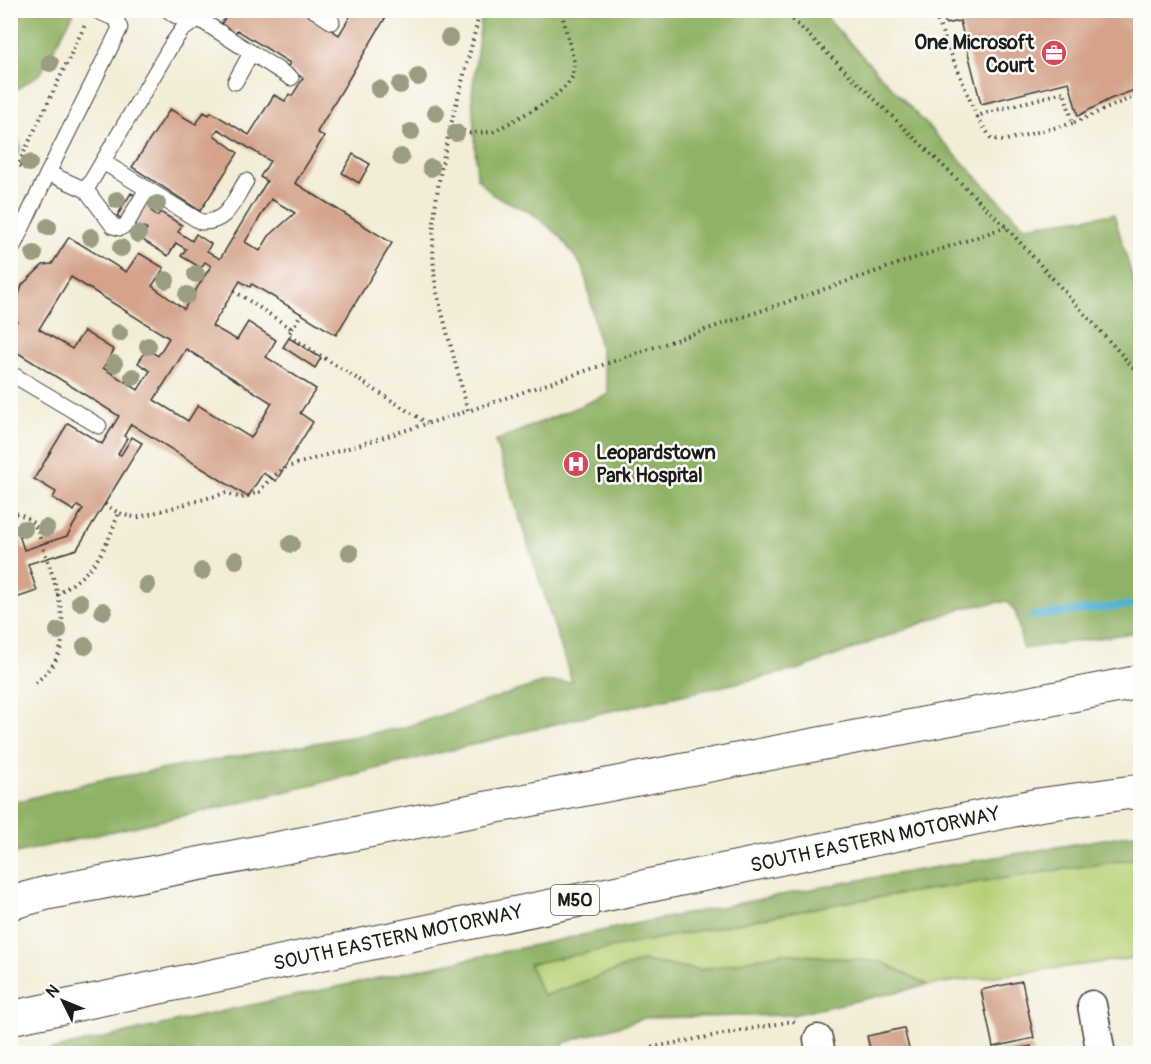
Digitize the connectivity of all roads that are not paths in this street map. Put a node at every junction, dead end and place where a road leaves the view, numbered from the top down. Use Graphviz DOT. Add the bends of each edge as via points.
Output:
graph roads {
  1 [pos="168,10"];
  2 [pos="212,10"];
  3 [pos="314,10"];
  4 [pos="91,15"];
  5 [pos="198,19"];
  6 [pos="332,22"];
  7 [pos="251,54"];
  8 [pos="291,78"];
  9 [pos="235,82"];
  10 [pos="103,162"];
  11 [pos="48,173"];
  12 [pos="246,181"];
  13 [pos="147,189"];
  14 [pos="86,190"];
  15 [pos="10,253"];
  16 [pos="10,373"];
  17 [pos="99,426"];
  18 [pos="1140,682"];
  19 [pos="1140,791"];
  20 [pos="10,903"];
  21 [pos="1092,1005"];
  22 [pos="10,1018"];
  23 [pos="1101,1053"];
  1 -- 5 [label="lane" via="178,18"];
  2 -- 5 [label="lane"];
  3 -- 6 [label="lane"];
  4 -- 11 [label="lane" via="116,19 120,28"];
  5 -- 7 [label="lane"];
  5 -- 10 [label="lane" via="182,30 172,44"];
  7 -- 8 [label="lane"];
  7 -- 9 [label="lane"];
  10 -- 13 [label="lane"];
  10 -- 14 [label="lane"];
  11 -- 14 [label="lane"];
  11 -- 15 [label="lane"];
  12 -- 13 [label="lane" via="222,218 213,222 195,220"];
  13 -- 14 [label="lane" via="126,225 120,228 113,226"];
  16 -- 17 [label="lane"];
  18 -- 20 [label="highway"];
  19 -- 22 [label="highway, SOUTH EASTERN MOTORWAY / M50" via="1038,805"];
  21 -- 23 [label="street"];
}
